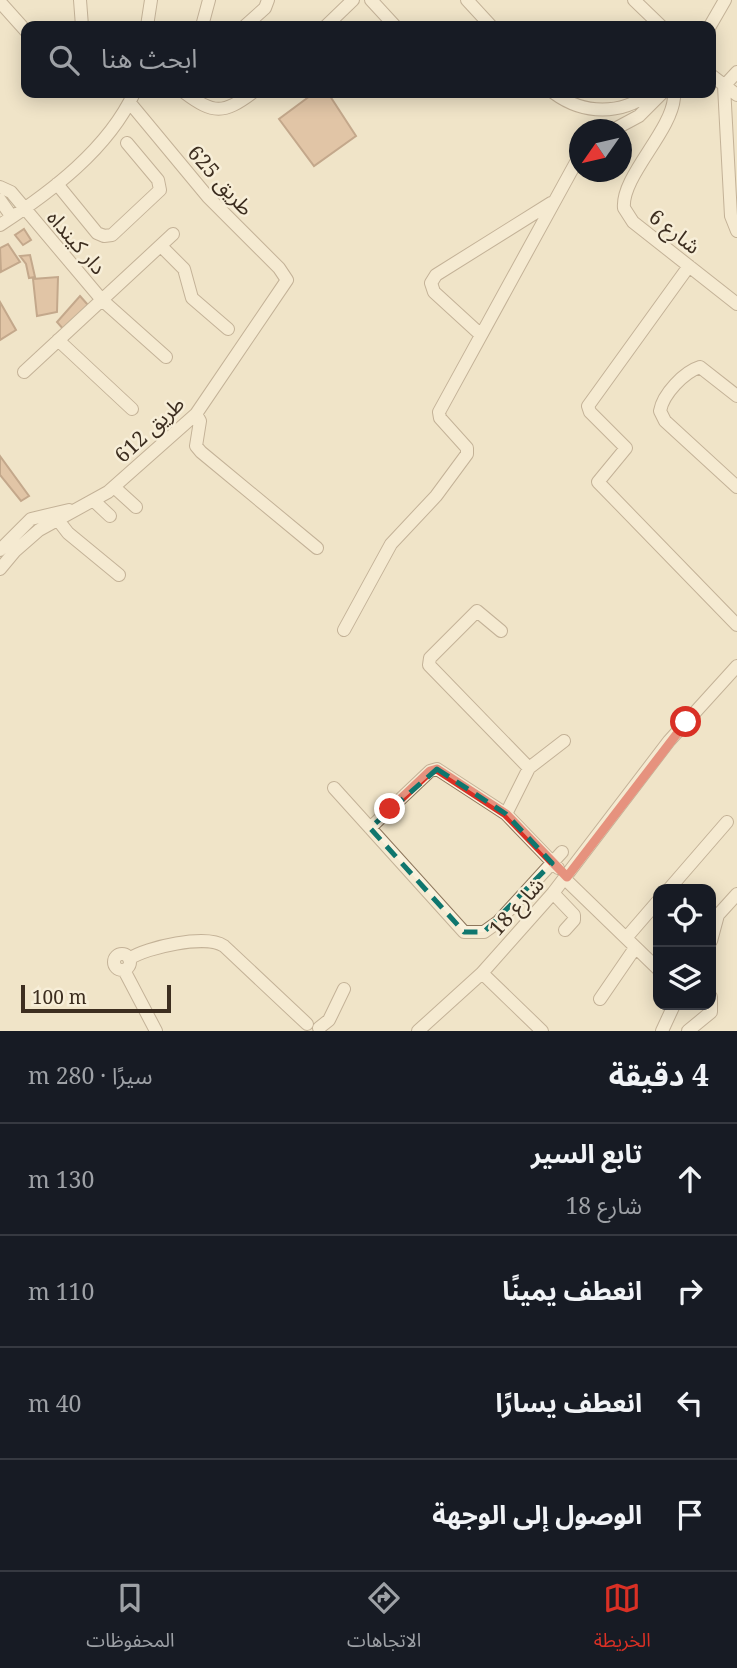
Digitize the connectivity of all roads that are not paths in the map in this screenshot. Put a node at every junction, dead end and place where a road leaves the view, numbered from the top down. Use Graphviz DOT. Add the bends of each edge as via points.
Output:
graph roads {
  1 [pos="80,0"];
  2 [pos="151,0"];
  3 [pos="209,0"];
  4 [pos="268,0"];
  5 [pos="353,0"];
  6 [pos="371,0"];
  7 [pos="467,0"];
  8 [pos="634,0"];
  9 [pos="725,0"];
  10 [pos="0,2"];
  11 [pos="82,21"];
  12 [pos="148,21"];
  13 [pos="203,21"];
  14 [pos="251,21"];
  15 [pos="331,21"];
  16 [pos="390,21"];
  17 [pos="486,21"];
  18 [pos="656,21"];
  19 [pos="713,21"];
  20 [pos="21,25"];
  21 [pos="737,72"];
  22 [pos="716,79"];
  23 [pos="724,86"];
  24 [pos="737,96"];
  25 [pos="132,98"];
  26 [pos="192,98"];
  27 [pos="245,98"];
  28 [pos="565,98"];
  29 [pos="642,98"];
  30 [pos="664,98"];
  31 [pos="670,98"];
  32 [pos="632,120"];
  33 [pos="127,143"];
  34 [pos="569,172"];
  35 [pos="57,184"];
  36 [pos="0,187"];
  37 [pos="0,200"];
  38 [pos="551,203"];
  39 [pos="18,213"];
  40 [pos="0,225"];
  41 [pos="737,231"];
  42 [pos="173,234"];
  43 [pos="161,246"];
  44 [pos="689,266"];
  45 [pos="287,280"];
  46 [pos="102,300"];
  47 [pos="737,304"];
  48 [pos="228,329"];
  49 [pos="481,335"];
  50 [pos="58,340"];
  51 [pos="166,357"];
  52 [pos="24,372"];
  53 [pos="737,396"];
  54 [pos="132,409"];
  55 [pos="196,414"];
  56 [pos="114,487"];
  57 [pos="737,487"];
  58 [pos="88,505"];
  59 [pos="136,507"];
  60 [pos="110,516"];
  61 [pos="58,520"];
  62 [pos="317,548"];
  63 [pos="0,550"];
  64 [pos="0,569"];
  65 [pos="119,575"];
  66 [pos="737,625"];
  67 [pos="344,630"];
  68 [pos="501,631"];
  69 [pos="737,666"];
  70 [pos="564,741"];
  71 [pos="529,768"];
  72 [pos="334,788"];
  73 [pos="506,814"];
  74 [pos="727,822"];
  75 [pos="370,828"];
  76 [pos="562,852"];
  77 [pos="552,863"];
  78 [pos="566,878"];
  79 [pos="673,884"];
  80 [pos="553,893"];
  81 [pos="737,894"];
  82 [pos="653,908"];
  83 [pos="716,922"];
  84 [pos="565,930"];
  85 [pos="630,943"];
  86 [pos="653,964"];
  87 [pos="482,973"];
  88 [pos="344,989"];
  89 [pos="600,999"];
  90 [pos="672,1010"];
  91 [pos="711,1010"];
  92 [pos="312,1028"];
  93 [pos="156,1031"];
  94 [pos="418,1031"];
  95 [pos="542,1031"];
  96 [pos="662,1031"];
  97 [pos="688,1031"];
  1 -- 11 [label="street"];
  2 -- 12 [label="street"];
  3 -- 13 [label="street"];
  4 -- 14 [label="street"];
  5 -- 15 [label="street"];
  6 -- 16 [label="street"];
  7 -- 17 [label="street"];
  8 -- 18 [label="street"];
  9 -- 19 [label="street"];
  10 -- 20 [label="street"];
  21 -- 23 [label="street"];
  22 -- 23 [label="street"];
  23 -- 24 [label="street"];
  23 -- 41 [label="street" via="731,216"];
  25 -- 35 [label="street" via="114,126"];
  25 -- 45 [label="street, طريق 625" via="208,197"];
  26 -- 27 [label="street" via="216,109 235,106"];
  28 -- 29 [label="street" via="590,110 629,106"];
  30 -- 32 [label="street"];
  31 -- 44 [label="street, شارع 6" via="670,114 623,202 629,218"];
  33 -- 35 [label="street" via="158,180 160,190 112,235 97,233"];
  34 -- 38 [label="street"];
  35 -- 39 [label="street"];
  36 -- 39 [label="street" via="9,190"];
  37 -- 39 [label="street"];
  38 -- 49 [label="street"];
  38 -- 49 [label="street" via="436,275 431,284"];
  39 -- 40 [label="street"];
  39 -- 46 [label="street, دار كينداه"];
  42 -- 43 [label="street"];
  43 -- 46 [label="street"];
  43 -- 48 [label="street" via="184,268 192,298"];
  44 -- 47 [label="street, شارع 6"];
  44 -- 66 [label="street" via="588,406 626,448 598,482"];
  45 -- 55 [label="street, طريق 612"];
  46 -- 50 [label="street"];
  46 -- 51 [label="street, دار كينداه"];
  49 -- 67 [label="street" via="439,412 467,454 391,544"];
  50 -- 52 [label="street"];
  50 -- 54 [label="street"];
  53 -- 57 [label="street" via="700,367 690,370 662,402 660,411 665,421"];
  55 -- 56 [label="street, طريق 612"];
  55 -- 62 [label="street" via="201,452"];
  56 -- 58 [label="street, طريق 612"];
  56 -- 59 [label="street"];
  58 -- 60 [label="street"];
  58 -- 61 [label="street, طريق 612"];
  58 -- 63 [label="street" via="31,519"];
  61 -- 64 [label="street, طريق 612" via="31,536"];
  61 -- 65 [label="street"];
  68 -- 71 [label="street" via="477,611 429,664"];
  69 -- 78 [label="street, شارع 18" via="668,741"];
  70 -- 71 [label="street"];
  71 -- 73 [label="street"];
  72 -- 75 [label="street"];
  73 -- 75 [label="street" via="437,769"];
  73 -- 77 [label="street"];
  74 -- 79 [label="street"];
  75 -- 77 [label="street" via="464,932 484,932 498,922"];
  76 -- 77 [label="street"];
  77 -- 78 [label="street"];
  78 -- 80 [label="street, شارع 18"];
  78 -- 85 [label="street"];
  80 -- 84 [label="street" via="574,915"];
  80 -- 87 [label="street, شارع 18"];
  81 -- 83 [label="street"];
  82 -- 85 [label="street"];
  85 -- 86 [label="street"];
  85 -- 89 [label="street"];
  87 -- 94 [label="street, شارع 18"];
  87 -- 95 [label="street"];
  88 -- 92 [label="street" via="329,1020"];
  90 -- 96 [label="street"];
  91 -- 97 [label="street"];
  92 -- 93 [label="street" via="224,946 203,940 141,952 127,964"];
}
